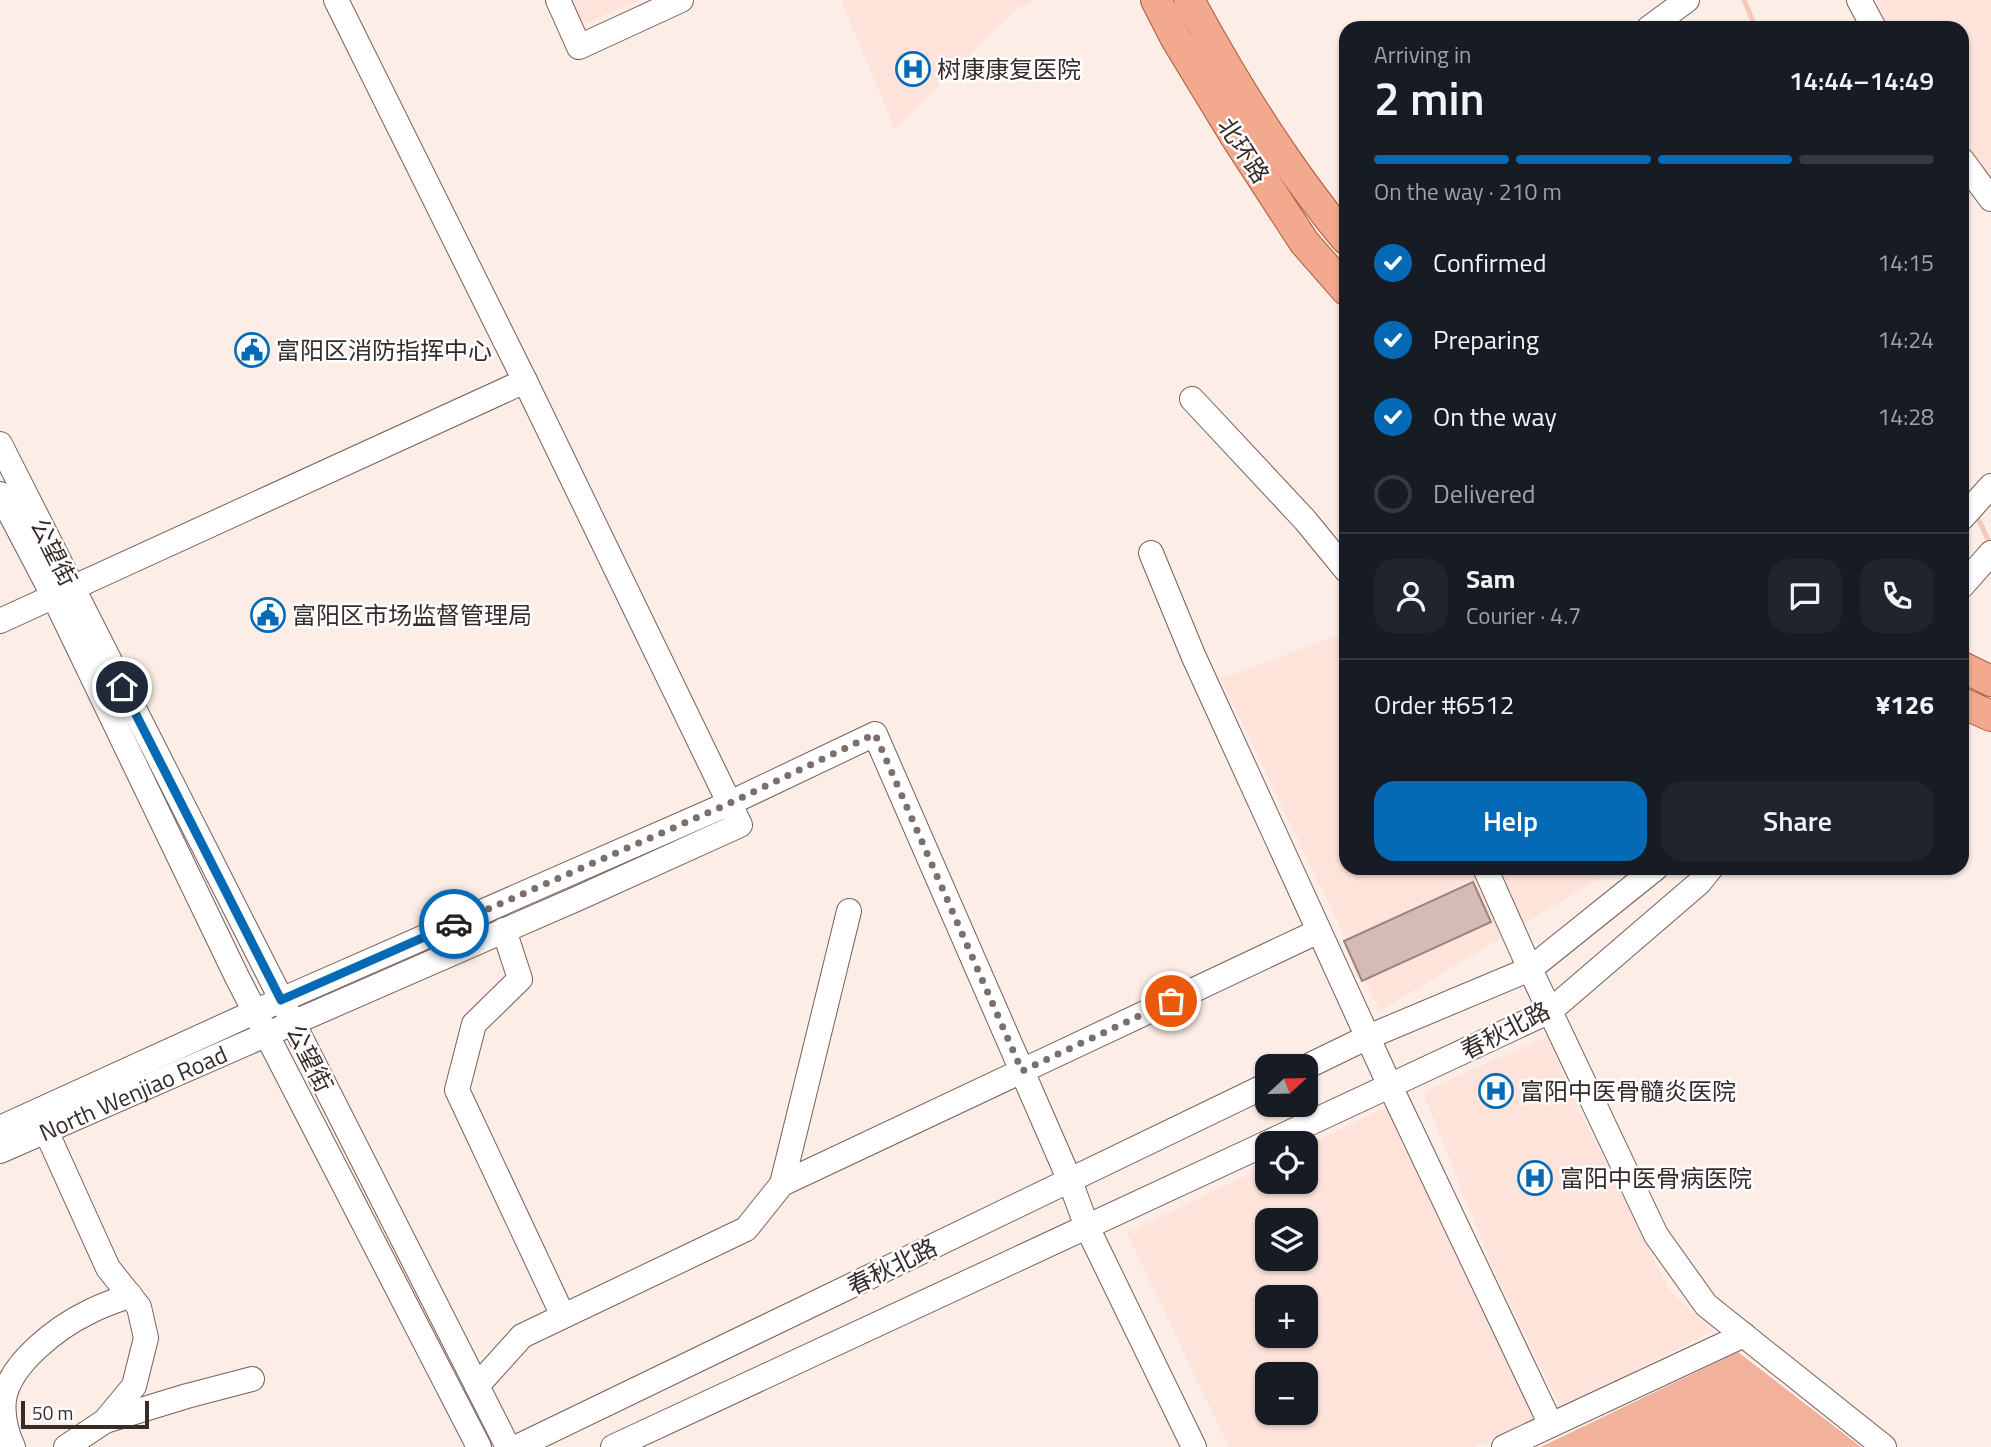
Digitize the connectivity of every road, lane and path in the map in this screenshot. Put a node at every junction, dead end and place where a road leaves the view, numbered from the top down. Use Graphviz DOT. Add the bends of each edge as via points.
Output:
graph roads {
  1 [pos="336,0"];
  2 [pos="558,0"];
  3 [pos="681,0"];
  4 [pos="1156,0"];
  5 [pos="1189,0"];
  6 [pos="1687,0"];
  7 [pos="1859,0"];
  8 [pos="1658,21"];
  9 [pos="1870,21"];
  10 [pos="1969,169"];
  11 [pos="1991,199"];
  12 [pos="1339,231"];
  13 [pos="1339,282"];
  14 [pos="525,381"];
  15 [pos="1192,399"];
  16 [pos="0,444"];
  17 [pos="1991,486"];
  18 [pos="0,494"];
  19 [pos="1969,511"];
  20 [pos="1991,553"];
  21 [pos="1151,554"];
  22 [pos="1339,561"];
  23 [pos="1969,578"];
  24 [pos="63,593"];
  25 [pos="0,621"];
  26 [pos="1969,670"];
  27 [pos="1991,681"];
  28 [pos="1969,706"];
  29 [pos="1991,716"];
  30 [pos="735,814"];
  31 [pos="1488,875"];
  32 [pos="1647,875"];
  33 [pos="1705,875"];
  34 [pos="849,911"];
  35 [pos="505,930"];
  36 [pos="1320,931"];
  37 [pos="1530,969"];
  38 [pos="281,1000"];
  39 [pos="1550,1011"];
  40 [pos="255,1012"];
  41 [pos="292,1023"];
  42 [pos="266,1034"];
  43 [pos="1367,1037"];
  44 [pos="1318,1061"];
  45 [pos="1022,1071"];
  46 [pos="1390,1086"];
  47 [pos="1255,1091"];
  48 [pos="0,1128"];
  49 [pos="46,1131"];
  50 [pos="1293,1131"];
  51 [pos="1255,1149"];
  52 [pos="0,1151"];
  53 [pos="1070,1181"];
  54 [pos="782,1184"];
  55 [pos="1087,1227"];
  56 [pos="130,1295"];
  57 [pos="563,1316"];
  58 [pos="1744,1335"];
  59 [pos="252,1379"];
  60 [pos="477,1386"];
  61 [pos="105,1421"];
  62 [pos="1551,1425"];
  63 [pos="13,1447"];
  64 [pos="66,1447"];
  65 [pos="479,1447"];
  66 [pos="508,1447"];
  67 [pos="517,1447"];
  68 [pos="613,1447"];
  69 [pos="1194,1447"];
  70 [pos="1504,1447"];
  71 [pos="1884,1447"];
  1 -- 14 [label="street"];
  2 -- 3 [label="street" via="579,47"];
  4 -- 13 [label="main road, 北环路" via="1267,186 1304,242"];
  5 -- 12 [label="main road, 北环路" via="1270,135"];
  6 -- 8 [label="street"];
  7 -- 9 [label="street"];
  10 -- 11 [label="street"];
  14 -- 24 [label="street"];
  14 -- 30 [label="street"];
  15 -- 22 [label="street"];
  16 -- 24 [label="street, 公望街"];
  17 -- 19 [label="street"];
  18 -- 24 [label="street, 公望街"];
  20 -- 23 [label="street"];
  21 -- 36 [label="street"];
  24 -- 25 [label="street"];
  24 -- 38 [label="street, 公望街"];
  24 -- 40 [label="street, 公望街"];
  26 -- 27 [label="main road"];
  28 -- 29 [label="main road"];
  30 -- 35 [label="street, North Wenjiao Road"];
  30 -- 38 [label="street, North Wenjiao Road"];
  30 -- 45 [label="street" via="875,734"];
  31 -- 37 [label="street"];
  32 -- 37 [label="street, 春秋北路"];
  33 -- 39 [label="street, 春秋北路"];
  34 -- 54 [label="street"];
  35 -- 41 [label="street, North Wenjiao Road"];
  35 -- 57 [label="street" via="520,979 474,1024 457,1090"];
  36 -- 43 [label="street"];
  36 -- 45 [label="street"];
  37 -- 39 [label="street"];
  37 -- 43 [label="street, 春秋北路"];
  38 -- 40 [label="street, North Wenjiao Road"];
  38 -- 41 [label="street, 公望街"];
  39 -- 46 [label="street, 春秋北路"];
  39 -- 58 [label="street" via="1656,1235 1706,1305"];
  40 -- 42 [label="street, 公望街"];
  40 -- 48 [label="street, North Wenjiao Road"];
  41 -- 42 [label="street, North Wenjiao Road"];
  41 -- 60 [label="street, 公望街"];
  42 -- 49 [label="street, North Wenjiao Road"];
  42 -- 65 [label="street, 公望街"];
  43 -- 44 [label="street, 春秋北路"];
  43 -- 46 [label="street"];
  45 -- 53 [label="street"];
  45 -- 54 [label="street"];
  46 -- 50 [label="street, 春秋北路"];
  46 -- 62 [label="street"];
  47 -- 53 [label="street, 春秋北路"];
  49 -- 52 [label="street, North Wenjiao Road"];
  49 -- 56 [label="street" via="108,1268"];
  51 -- 55 [label="street, 春秋北路"];
  53 -- 55 [label="street"];
  53 -- 67 [label="street, 春秋北路"];
  54 -- 57 [label="street" via="746,1229"];
  55 -- 68 [label="street, 春秋北路"];
  55 -- 69 [label="street"];
  56 -- 61 [label="street" via="139,1307 146,1338 134,1386"];
  56 -- 63 [label="street" via="52,1334 16,1371 4,1398 4,1422"];
  57 -- 60 [label="street" via="522,1336"];
  58 -- 62 [label="street"];
  58 -- 71 [label="street"];
  59 -- 61 [label="street"];
  60 -- 66 [label="street, 公望街"];
  61 -- 64 [label="street"];
  62 -- 70 [label="street"];
}
